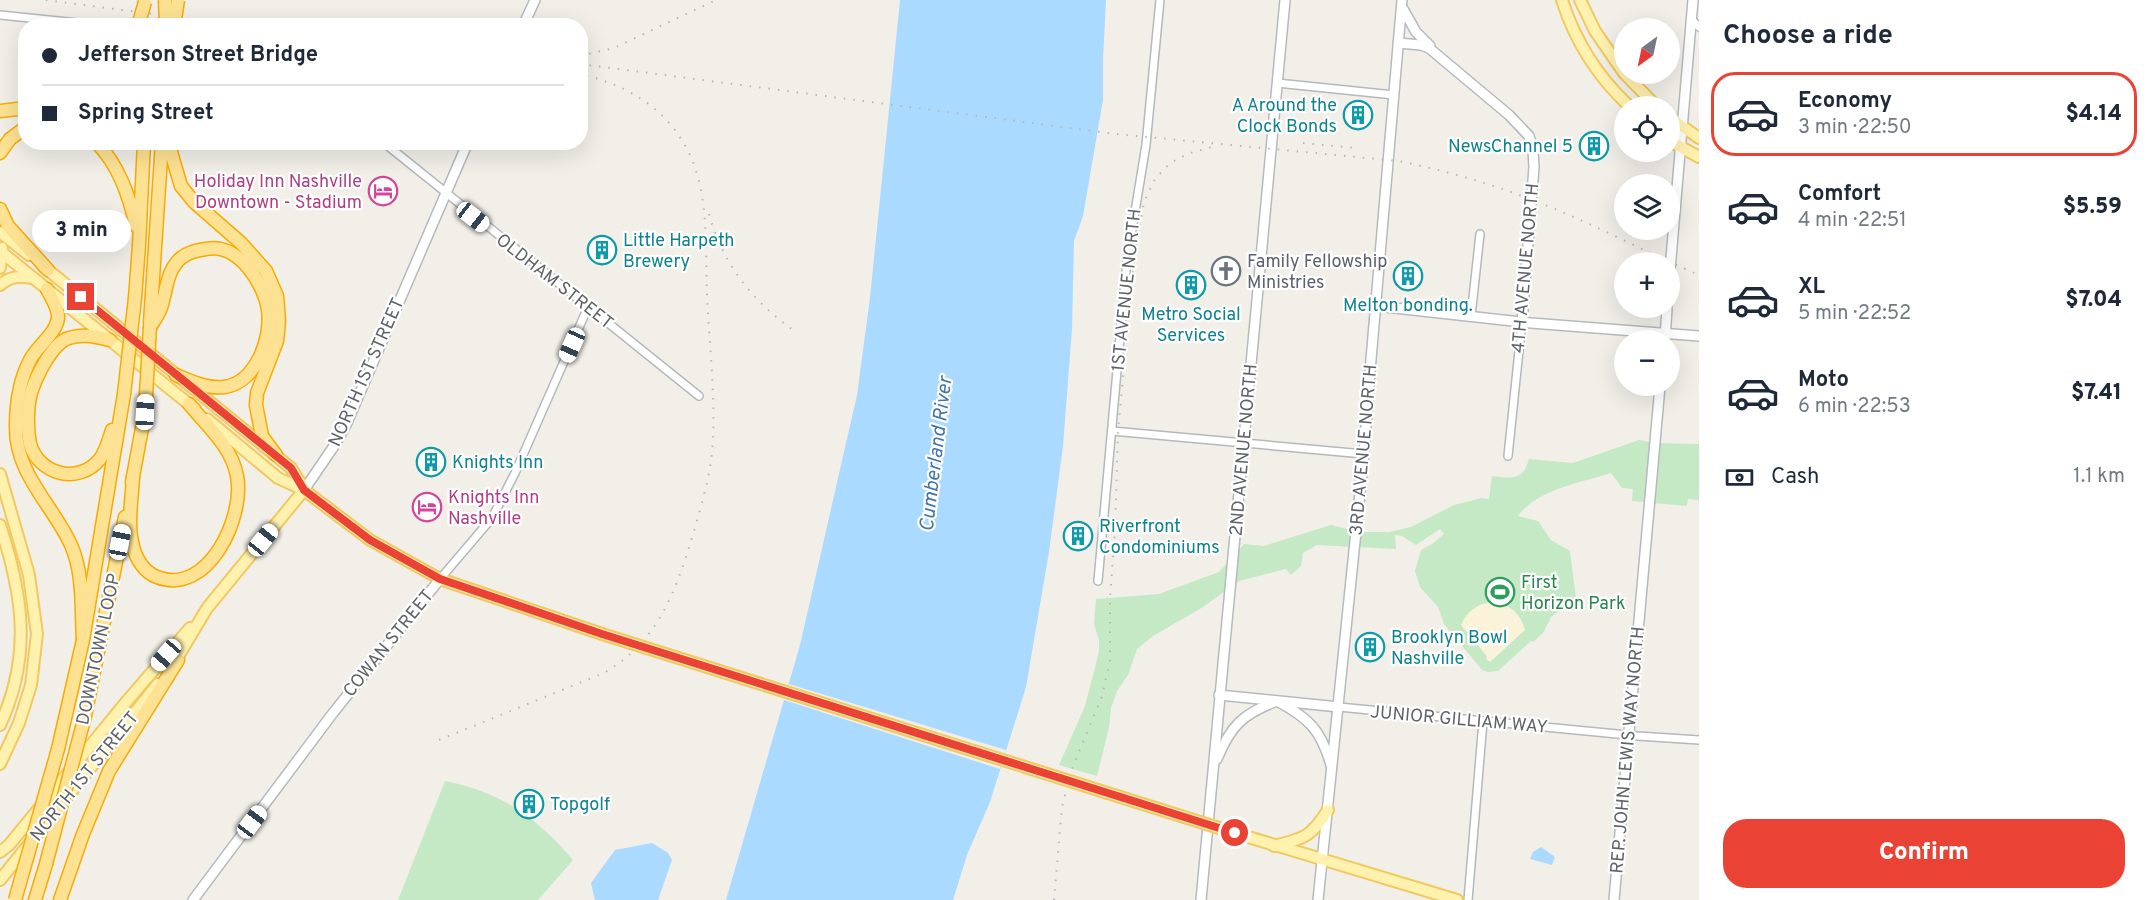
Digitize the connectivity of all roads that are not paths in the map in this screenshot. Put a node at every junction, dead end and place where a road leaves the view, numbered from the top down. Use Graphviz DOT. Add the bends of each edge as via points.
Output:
graph roads {
  1 [pos="165,0"];
  2 [pos="178,0"];
  3 [pos="535,0"];
  4 [pos="1160,0"];
  5 [pos="1285,0"];
  6 [pos="1562,0"];
  7 [pos="1580,0"];
  8 [pos="1693,0"];
  9 [pos="145,1"];
  10 [pos="1402,4"];
  11 [pos="0,15"];
  12 [pos="29,18"];
  13 [pos="140,18"];
  14 [pos="146,18"];
  15 [pos="166,18"];
  16 [pos="175,18"];
  17 [pos="527,18"];
  18 [pos="1695,24"];
  19 [pos="1398,43"];
  20 [pos="1438,54"];
  21 [pos="1614,58"];
  22 [pos="1276,83"];
  23 [pos="1635,84"];
  24 [pos="1394,94"];
  25 [pos="1619,96"];
  26 [pos="1647,96"];
  27 [pos="18,109"];
  28 [pos="0,111"];
  29 [pos="1682,127"];
  30 [pos="18,133"];
  31 [pos="1699,138"];
  32 [pos="1680,147"];
  33 [pos="104,150"];
  34 [pos="144,150"];
  35 [pos="161,150"];
  36 [pos="170,150"];
  37 [pos="393,150"];
  38 [pos="464,150"];
  39 [pos="0,153"];
  40 [pos="1699,157"];
  41 [pos="1679,162"];
  42 [pos="445,194"];
  43 [pos="0,209"];
  44 [pos="1,233"];
  45 [pos="1480,234"];
  46 [pos="139,245"];
  47 [pos="24,250"];
  48 [pos="0,252"];
  49 [pos="1671,252"];
  50 [pos="0,268"];
  51 [pos="48,270"];
  52 [pos="33,278"];
  53 [pos="0,285"];
  54 [pos="47,289"];
  55 [pos="1376,306"];
  56 [pos="588,307"];
  57 [pos="1471,316"];
  58 [pos="1522,322"];
  59 [pos="150,327"];
  60 [pos="1614,332"];
  61 [pos="1699,336"];
  62 [pos="1680,337"];
  63 [pos="110,340"];
  64 [pos="176,375"];
  65 [pos="699,396"];
  66 [pos="1659,396"];
  67 [pos="123,399"];
  68 [pos="189,404"];
  69 [pos="1112,431"];
  70 [pos="1243,443"];
  71 [pos="1364,454"];
  72 [pos="276,455"];
  73 [pos="1508,456"];
  74 [pos="0,474"];
  75 [pos="133,477"];
  76 [pos="304,490"];
  77 [pos="3,504"];
  78 [pos="0,525"];
  79 [pos="440,579"];
  80 [pos="1098,581"];
  81 [pos="207,609"];
  82 [pos="83,640"];
  83 [pos="178,660"];
  84 [pos="1219,695"];
  85 [pos="1278,701"];
  86 [pos="1339,707"];
  87 [pos="1483,721"];
  88 [pos="0,725"];
  89 [pos="1629,735"];
  90 [pos="1699,740"];
  91 [pos="0,764"];
  92 [pos="1213,770"];
  93 [pos="1332,771"];
  94 [pos="1328,810"];
  95 [pos="1274,846"];
  96 [pos="0,852"];
  97 [pos="1322,861"];
  98 [pos="0,880"];
  99 [pos="195,899"];
  100 [pos="15,900"];
  101 [pos="35,900"];
  102 [pos="60,900"];
  103 [pos="1201,900"];
  104 [pos="1318,900"];
  105 [pos="1457,900"];
  106 [pos="1468,900"];
  107 [pos="1614,900"];
  1 -- 15 [label="highway, bridge"];
  2 -- 16 [label="highway, bridge"];
  3 -- 17 [label="street"];
  4 -- 69 [label="street, 1ST AVENUE NORTH" via="1146,145 1126,260"];
  5 -- 22 [label="street, 2ND AVENUE NORTH"];
  6 -- 25 [label="main road" via="1593,64"];
  7 -- 21 [label="main road" via="1595,32"];
  8 -- 18 [label="street"];
  9 -- 13 [label="highway, bridge"];
  9 -- 14 [label="highway, bridge"];
  10 -- 19 [label="street, 3RD AVENUE NORTH"];
  10 -- 20 [label="street" via="1416,32"];
  11 -- 12 [label="street"];
  18 -- 29 [label="street"];
  19 -- 20 [label="street, 4TH AVENUE NORTH" via="1421,45"];
  19 -- 24 [label="street, 3RD AVENUE NORTH"];
  20 -- 58 [label="street, 4TH AVENUE NORTH" via="1529,136 1534,167"];
  22 -- 24 [label="street"];
  22 -- 70 [label="street, 2ND AVENUE NORTH"];
  23 -- 26 [label="main road"];
  24 -- 55 [label="street, 3RD AVENUE NORTH"];
  27 -- 28 [label="highway"];
  29 -- 31 [label="main road"];
  29 -- 32 [label="street"];
  30 -- 39 [label="highway"];
  32 -- 40 [label="main road"];
  33 -- 46 [label="highway" via="126,188"];
  34 -- 46 [label="highway, DOWNTOWN LOOP"];
  35 -- 59 [label="highway, DOWNTOWN LOOP"];
  36 -- 72 [label="highway" via="181,186 242,243 266,271 277,296 277,341 256,405 262,436"];
  37 -- 42 [label="street, OLDHAM STREET"];
  38 -- 42 [label="street, NORTH 1ST STREET"];
  41 -- 49 [label="street"];
  42 -- 56 [label="street, OLDHAM STREET"];
  42 -- 76 [label="street, NORTH 1ST STREET" via="345,425"];
  43 -- 51 [label="highway" via="8,226"];
  44 -- 47 [label="main road"];
  44 -- 48 [label="main road"];
  45 -- 57 [label="street"];
  46 -- 67 [label="highway, DOWNTOWN LOOP, bridge"];
  47 -- 48 [label="main road"];
  47 -- 51 [label="main road"];
  48 -- 50 [label="main road"];
  48 -- 52 [label="main road"];
  51 -- 64 [label="main road"];
  52 -- 53 [label="main road" via="16,276"];
  52 -- 54 [label="main road"];
  54 -- 63 [label="main road"];
  54 -- 82 [label="highway" via="58,309 58,319 30,359 17,395 16,430 28,476 63,531 78,566"];
  55 -- 57 [label="street"];
  55 -- 71 [label="street, 3RD AVENUE NORTH"];
  56 -- 65 [label="street, OLDHAM STREET"];
  56 -- 79 [label="street, COWAN STREET" via="492,518"];
  57 -- 58 [label="street"];
  58 -- 60 [label="street"];
  58 -- 73 [label="street, 4TH AVENUE NORTH"];
  59 -- 64 [label="highway" via="161,309 165,283 186,254 212,248 227,251 254,273 268,311 268,326 256,364 240,382 224,387 195,383"];
  59 -- 75 [label="highway, DOWNTOWN LOOP, bridge" via="145,412"];
  61 -- 62 [label="street"];
  63 -- 67 [label="highway" via="85,335 67,338 45,363 28,413 30,444 36,455 53,471 64,474 91,467 107,447"];
  63 -- 68 [label="main road"];
  64 -- 72 [label="main road"];
  66 -- 89 [label="street, REP. JOHN LEWIS WAY NORTH"];
  67 -- 82 [label="highway, DOWNTOWN LOOP"];
  68 -- 75 [label="highway" via="228,450 237,477 237,500 225,539 216,555 196,574 172,581 148,573 139,562 130,527"];
  68 -- 76 [label="main road" via="278,478"];
  69 -- 70 [label="street"];
  69 -- 80 [label="street, 1ST AVENUE NORTH"];
  70 -- 71 [label="street"];
  70 -- 84 [label="street, 2ND AVENUE NORTH"];
  71 -- 86 [label="street, 3RD AVENUE NORTH"];
  72 -- 76 [label="main road" via="291,468"];
  74 -- 77 [label="main road"];
  75 -- 101 [label="highway, DOWNTOWN LOOP, bridge" via="85,716"];
  76 -- 79 [label="main road" via="370,540"];
  76 -- 81 [label="main road, NORTH 1ST STREET"];
  77 -- 91 [label="main road" via="29,575 37,634 30,685 19,723"];
  78 -- 88 [label="main road" via="14,566 22,624 18,668"];
  79 -- 95 [label="main road, bridge"];
  79 -- 99 [label="street, COWAN STREET" via="333,713"];
  81 -- 83 [label="main road, NORTH 1ST STREET"];
  81 -- 96 [label="main road, NORTH 1ST STREET"];
  82 -- 100 [label="highway, DOWNTOWN LOOP, bridge" via="58,749"];
  83 -- 98 [label="main road, NORTH 1ST STREET"];
  83 -- 102 [label="highway" via="109,771"];
  84 -- 85 [label="street, JUNIOR GILLIAM WAY"];
  84 -- 92 [label="street, 2ND AVENUE NORTH"];
  85 -- 86 [label="street, JUNIOR GILLIAM WAY"];
  85 -- 92 [label="street" via="1260,708 1229,732"];
  85 -- 93 [label="street" via="1316,729 1324,741"];
  86 -- 87 [label="street, JUNIOR GILLIAM WAY"];
  86 -- 93 [label="street, 3RD AVENUE NORTH"];
  87 -- 89 [label="street, JUNIOR GILLIAM WAY"];
  87 -- 106 [label="street"];
  89 -- 90 [label="street, JUNIOR GILLIAM WAY"];
  89 -- 107 [label="street, REP. JOHN LEWIS WAY NORTH"];
  92 -- 103 [label="street, 2ND AVENUE NORTH"];
  93 -- 94 [label="street, 3RD AVENUE NORTH"];
  94 -- 95 [label="main road" via="1308,835"];
  94 -- 97 [label="street, 3RD AVENUE NORTH"];
  95 -- 97 [label="main road"];
  97 -- 104 [label="street, 3RD AVENUE NORTH"];
  97 -- 105 [label="main road"];
}
